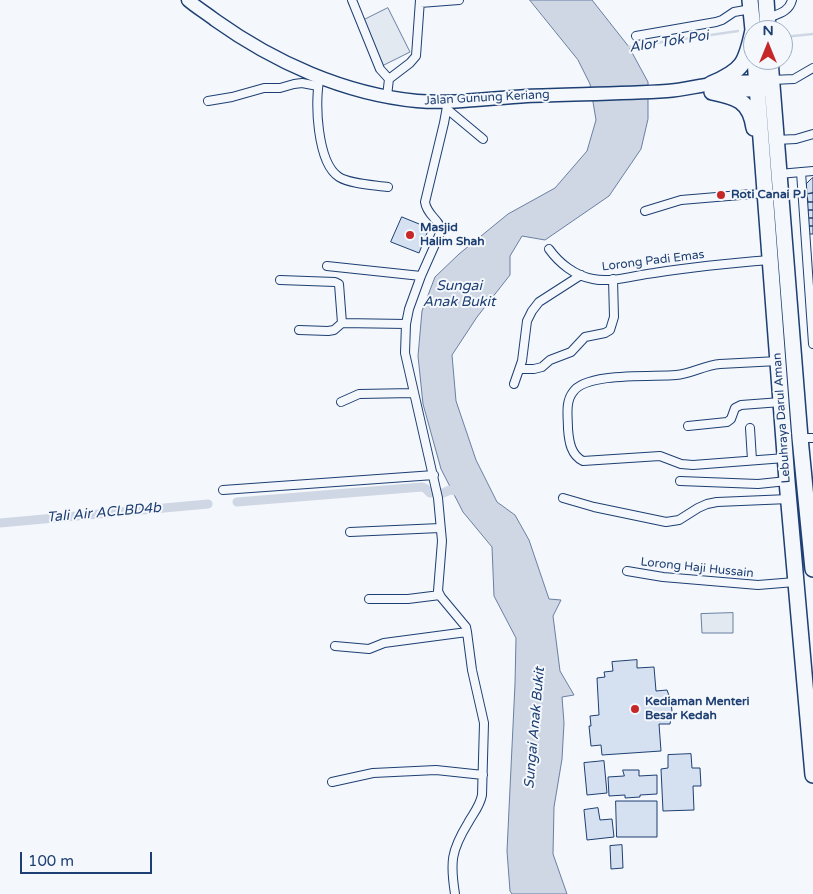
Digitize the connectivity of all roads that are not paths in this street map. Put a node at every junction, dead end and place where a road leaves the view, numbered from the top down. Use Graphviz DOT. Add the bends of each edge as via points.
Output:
graph roads {
  1 [pos="188,0"];
  2 [pos="352,0"];
  3 [pos="459,0"];
  4 [pos="766,0"];
  5 [pos="792,0"];
  6 [pos="420,1"];
  7 [pos="751,5"];
  8 [pos="756,20"];
  9 [pos="760,20"];
  10 [pos="770,20"];
  11 [pos="636,36"];
  12 [pos="743,63"];
  13 [pos="813,68"];
  14 [pos="756,70"];
  15 [pos="771,70"];
  16 [pos="388,79"];
  17 [pos="319,81"];
  18 [pos="773,85"];
  19 [pos="757,86"];
  20 [pos="712,88"];
  21 [pos="387,96"];
  22 [pos="208,102"];
  23 [pos="447,105"];
  24 [pos="813,134"];
  25 [pos="483,140"];
  26 [pos="776,140"];
  27 [pos="762,153"];
  28 [pos="813,171"];
  29 [pos="801,172"];
  30 [pos="779,174"];
  31 [pos="388,187"];
  32 [pos="764,193"];
  33 [pos="645,211"];
  34 [pos="549,249"];
  35 [pos="770,260"];
  36 [pos="326,266"];
  37 [pos="810,272"];
  38 [pos="581,275"];
  39 [pos="421,276"];
  40 [pos="613,279"];
  41 [pos="280,280"];
  42 [pos="342,323"];
  43 [pos="406,324"];
  44 [pos="299,330"];
  45 [pos="813,344"];
  46 [pos="778,362"];
  47 [pos="520,369"];
  48 [pos="514,384"];
  49 [pos="413,393"];
  50 [pos="341,402"];
  51 [pos="781,402"];
  52 [pos="688,426"];
  53 [pos="750,428"];
  54 [pos="806,438"];
  55 [pos="785,458"];
  56 [pos="752,460"];
  57 [pos="434,475"];
  58 [pos="680,481"];
  59 [pos="787,481"];
  60 [pos="223,490"];
  61 [pos="809,493"];
  62 [pos="563,498"];
  63 [pos="788,500"];
  64 [pos="440,528"];
  65 [pos="350,532"];
  66 [pos="813,559"];
  67 [pos="627,571"];
  68 [pos="795,582"];
  69 [pos="440,595"];
  70 [pos="369,599"];
  71 [pos="467,632"];
  72 [pos="335,646"];
  73 [pos="483,774"];
  74 [pos="813,775"];
  75 [pos="332,782"];
  76 [pos="454,894"];
  1 -- 17 [label="main road, Jalan Gunung Keriang" via="266,52"];
  2 -- 16 [label="street" via="380,69"];
  3 -- 6 [label="street"];
  4 -- 9 [label="highway"];
  5 -- 10 [label="street" via="790,7"];
  6 -- 16 [label="street" via="416,56"];
  7 -- 8 [label="highway"];
  7 -- 11 [label="street" via="716,22"];
  12 -- 20 [label="highway"];
  13 -- 18 [label="street"];
  14 -- 19 [label="highway, Lebuhraya Darul Aman"];
  15 -- 18 [label="highway, Lebuhraya Darul Aman"];
  16 -- 21 [label="street"];
  17 -- 21 [label="main road, Jalan Gunung Keriang"];
  17 -- 22 [label="street" via="264,88"];
  17 -- 31 [label="street" via="318,119 326,162 339,177"];
  18 -- 19 [label="main road, Jalan Gunung Keriang"];
  18 -- 26 [label="highway, Lebuhraya Darul Aman"];
  19 -- 20 [label="main road, Jalan Gunung Keriang"];
  19 -- 27 [label="highway, Lebuhraya Darul Aman"];
  20 -- 23 [label="main road, Jalan Gunung Keriang" via="570,94"];
  20 -- 27 [label="highway" via="739,99 747,108"];
  21 -- 23 [label="main road, Jalan Gunung Keriang"];
  23 -- 25 [label="street"];
  23 -- 39 [label="street" via="425,202 427,211 441,231"];
  24 -- 26 [label="street" via="796,140"];
  26 -- 30 [label="highway, Lebuhraya Darul Aman"];
  27 -- 32 [label="highway, Lebuhraya Darul Aman"];
  28 -- 29 [label="street"];
  29 -- 30 [label="street"];
  29 -- 37 [label="street"];
  30 -- 54 [label="highway, Lebuhraya Darul Aman"];
  32 -- 33 [label="street" via="681,200"];
  32 -- 35 [label="highway, Lebuhraya Darul Aman"];
  34 -- 38 [label="street, Lorong Padi Emas"];
  35 -- 40 [label="street, Lorong Padi Emas"];
  35 -- 46 [label="highway, Lebuhraya Darul Aman"];
  36 -- 39 [label="street"];
  37 -- 45 [label="street"];
  38 -- 40 [label="street, Lorong Padi Emas"];
  38 -- 47 [label="street" via="532,310 524,332"];
  39 -- 43 [label="street"];
  40 -- 47 [label="street" via="614,317 610,330 585,337 571,352 550,360 542,367"];
  41 -- 42 [label="street" via="338,284"];
  42 -- 43 [label="street"];
  42 -- 44 [label="street" via="328,331"];
  43 -- 49 [label="street" via="405,353"];
  46 -- 51 [label="highway, Lebuhraya Darul Aman"];
  46 -- 56 [label="street" via="710,365 681,375 596,380 577,387 570,396 568,432 572,451 583,462 660,456 686,465"];
  47 -- 48 [label="street"];
  49 -- 50 [label="street" via="358,394"];
  49 -- 57 [label="street"];
  51 -- 52 [label="street" via="741,405 733,410 727,422"];
  51 -- 55 [label="highway, Lebuhraya Darul Aman"];
  53 -- 56 [label="street"];
  54 -- 61 [label="highway, Lebuhraya Darul Aman"];
  55 -- 56 [label="street"];
  55 -- 59 [label="highway, Lebuhraya Darul Aman"];
  57 -- 60 [label="street"];
  57 -- 64 [label="street"];
  58 -- 59 [label="street" via="758,484"];
  59 -- 63 [label="highway, Lebuhraya Darul Aman"];
  61 -- 66 [label="highway, Lebuhraya Darul Aman"];
  62 -- 63 [label="street" via="666,522 680,520 698,508 717,502"];
  63 -- 68 [label="highway, Lebuhraya Darul Aman"];
  64 -- 65 [label="street"];
  64 -- 69 [label="street"];
  67 -- 68 [label="street, Lorong Haji Hussain" via="663,578 741,584"];
  68 -- 74 [label="highway, Lebuhraya Darul Aman"];
  69 -- 70 [label="street"];
  69 -- 71 [label="street"];
  71 -- 72 [label="street" via="384,643 372,649"];
  71 -- 73 [label="street" via="484,723"];
  73 -- 75 [label="street" via="436,770 373,773"];
  73 -- 76 [label="street" via="480,801 452,856"];
}
